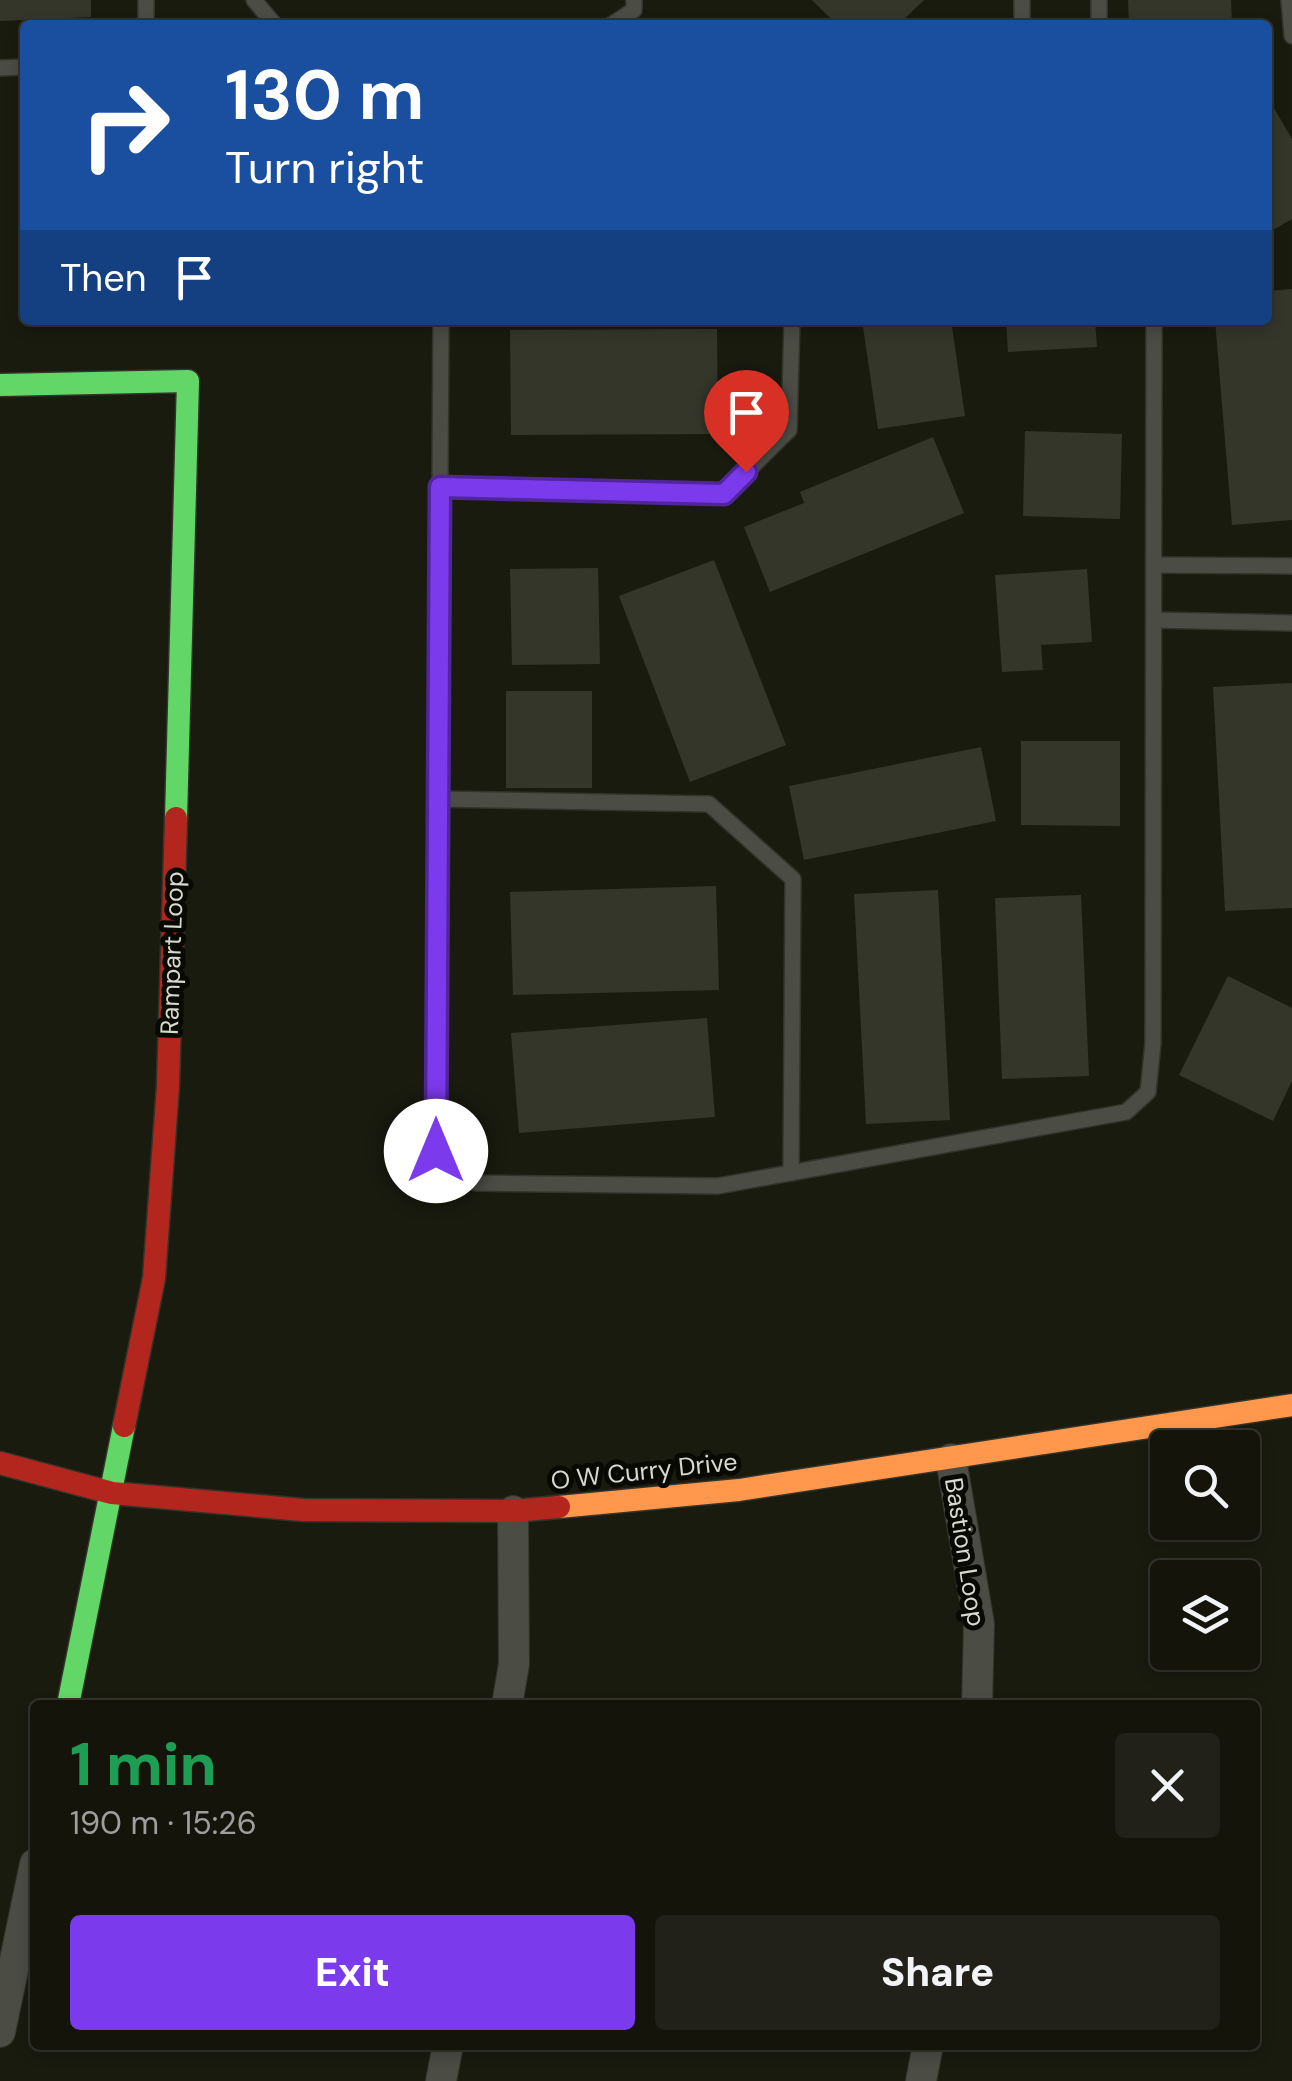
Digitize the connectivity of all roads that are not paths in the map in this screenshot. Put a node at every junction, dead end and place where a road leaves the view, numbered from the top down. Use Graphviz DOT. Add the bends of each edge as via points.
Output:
graph roads {
  1 [pos="254,0"];
  2 [pos="634,0"];
  3 [pos="1290,0"];
  4 [pos="271,20"];
  5 [pos="619,20"];
  6 [pos="1292,36"];
  7 [pos="441,325"];
  8 [pos="792,325"];
  9 [pos="1154,325"];
  10 [pos="0,385"];
  11 [pos="440,487"];
  12 [pos="1154,565"];
  13 [pos="1292,566"];
  14 [pos="1154,620"];
  15 [pos="1292,624"];
  16 [pos="438,798"];
  17 [pos="791,1173"];
  18 [pos="1292,1405"];
  19 [pos="951,1459"];
  20 [pos="0,1462"];
  21 [pos="112,1493"];
  22 [pos="513,1511"];
  23 [pos="69,1700"];
  24 [pos="508,1700"];
  25 [pos="977,1700"];
  26 [pos="30,1888"];
  27 [pos="0,2032"];
  28 [pos="447,2050"];
  29 [pos="927,2050"];
  30 [pos="441,2081"];
  31 [pos="922,2081"];
  1 -- 4 [label="lane"];
  2 -- 5 [label="lane" via="634,10"];
  3 -- 6 [label="lane"];
  7 -- 11 [label="lane"];
  8 -- 11 [label="lane" via="789,430 724,494"];
  9 -- 12 [label="lane"];
  10 -- 21 [label="street, Rampart Loop" via="188,381 168,1086 154,1278"];
  11 -- 16 [label="lane"];
  12 -- 13 [label="lane"];
  12 -- 14 [label="lane"];
  14 -- 15 [label="lane"];
  14 -- 17 [label="lane" via="1148,1092 1126,1112"];
  16 -- 17 [label="lane" via="709,804 793,878"];
  16 -- 17 [label="lane" via="436,1151 447,1173 476,1183 718,1186"];
  18 -- 19 [label="street, O W Curry Drive"];
  19 -- 22 [label="street, O W Curry Drive" via="739,1490"];
  19 -- 25 [label="street, Bastion Loop" via="979,1624"];
  20 -- 21 [label="street, O W Curry Drive"];
  21 -- 22 [label="street, O W Curry Drive" via="303,1510"];
  21 -- 23 [label="street, Rampart Loop"];
  22 -- 24 [label="street" via="514,1664"];
  26 -- 27 [label="street"];
  28 -- 30 [label="street"];
  29 -- 31 [label="street"];
}
